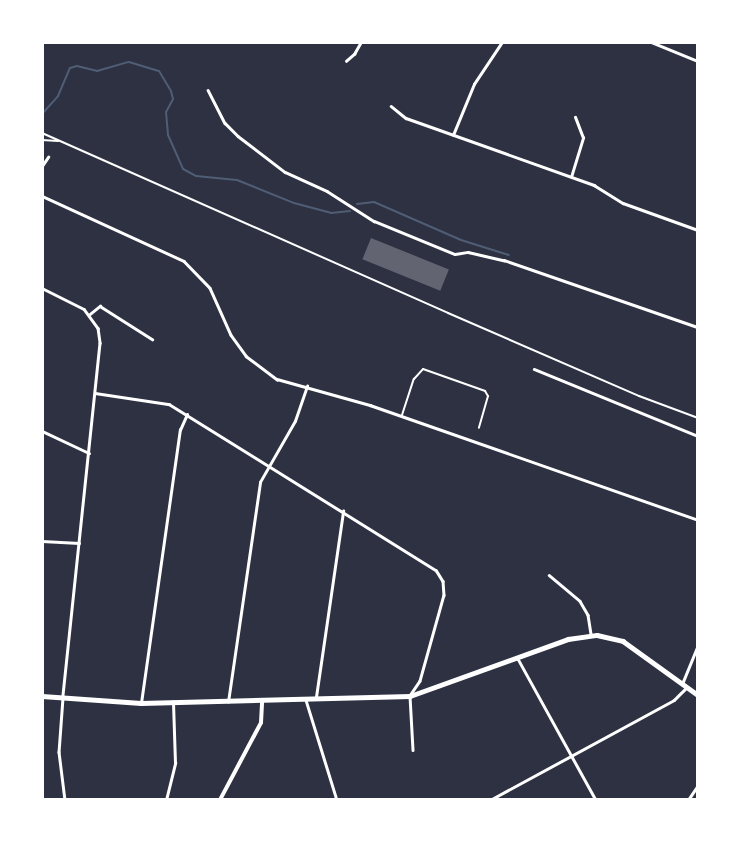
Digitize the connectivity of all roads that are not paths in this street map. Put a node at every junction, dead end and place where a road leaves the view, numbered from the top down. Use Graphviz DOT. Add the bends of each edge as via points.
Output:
graph roads {
  1 [pos="361,42"];
  2 [pos="502,42"];
  3 [pos="651,42"];
  4 [pos="662,44"];
  5 [pos="346,61"];
  6 [pos="698,61"];
  7 [pos="208,90"];
  8 [pos="391,106"];
  9 [pos="575,117"];
  10 [pos="453,135"];
  11 [pos="48,157"];
  12 [pos="42,166"];
  13 [pos="571,177"];
  14 [pos="42,196"];
  15 [pos="698,230"];
  16 [pos="42,288"];
  17 [pos="90,314"];
  18 [pos="698,327"];
  19 [pos="152,339"];
  20 [pos="534,369"];
  21 [pos="307,386"];
  22 [pos="95,393"];
  23 [pos="187,414"];
  24 [pos="402,416"];
  25 [pos="479,428"];
  26 [pos="42,430"];
  27 [pos="698,436"];
  28 [pos="89,453"];
  29 [pos="268,464"];
  30 [pos="343,511"];
  31 [pos="698,520"];
  32 [pos="42,541"];
  33 [pos="79,543"];
  34 [pos="549,575"];
  35 [pos="591,635"];
  36 [pos="698,645"];
  37 [pos="517,657"];
  38 [pos="684,685"];
  39 [pos="698,695"];
  40 [pos="42,696"];
  41 [pos="410,696"];
  42 [pos="316,697"];
  43 [pos="63,698"];
  44 [pos="306,698"];
  45 [pos="262,701"];
  46 [pos="173,702"];
  47 [pos="228,702"];
  48 [pos="141,703"];
  49 [pos="413,750"];
  50 [pos="572,757"];
  51 [pos="698,785"];
  52 [pos="65,800"];
  53 [pos="166,800"];
  54 [pos="220,800"];
  55 [pos="337,800"];
  56 [pos="490,800"];
  57 [pos="596,800"];
  58 [pos="688,800"];
  1 -- 5 [label="street"];
  2 -- 10 [label="street" via="474,84"];
  3 -- 4 [label="street"];
  4 -- 6 [label="street"];
  7 -- 18 [label="street" via="237,136 285,172 327,191 374,221 455,254 468,252 504,260"];
  8 -- 10 [label="street" via="400,116"];
  9 -- 13 [label="street" via="583,138"];
  10 -- 13 [label="street"];
  11 -- 12 [label="street"];
  13 -- 15 [label="street" via="604,189 623,203"];
  14 -- 21 [label="street" via="184,261 210,288 246,356 277,379"];
  16 -- 17 [label="street"];
  17 -- 19 [label="street" via="100,306"];
  17 -- 22 [label="street" via="100,343"];
  20 -- 27 [label="street"];
  21 -- 24 [label="street"];
  21 -- 29 [label="street" via="295,421"];
  22 -- 23 [label="street" via="154,399"];
  22 -- 28 [label="street"];
  23 -- 29 [label="street"];
  23 -- 48 [label="street" via="180,430"];
  24 -- 25 [label="lane" via="414,379 424,369 485,391 488,396"];
  24 -- 31 [label="street"];
  26 -- 28 [label="street"];
  28 -- 33 [label="street"];
  29 -- 30 [label="street"];
  29 -- 47 [label="street" via="259,488"];
  30 -- 41 [label="street" via="426,563 443,581 444,595 420,681"];
  30 -- 42 [label="street"];
  32 -- 33 [label="street"];
  33 -- 43 [label="street"];
  34 -- 35 [label="street" via="580,601"];
  35 -- 37 [label="main road"];
  35 -- 38 [label="main road" via="623,641"];
  36 -- 38 [label="street"];
  37 -- 41 [label="main road"];
  37 -- 50 [label="street"];
  38 -- 39 [label="main road"];
  38 -- 50 [label="street" via="674,700"];
  40 -- 43 [label="main road"];
  41 -- 42 [label="main road"];
  41 -- 49 [label="street"];
  42 -- 44 [label="main road"];
  43 -- 48 [label="main road"];
  43 -- 52 [label="street" via="59,752"];
  44 -- 45 [label="main road"];
  44 -- 55 [label="street"];
  45 -- 47 [label="main road"];
  45 -- 54 [label="main road" via="261,723"];
  46 -- 47 [label="main road"];
  46 -- 48 [label="main road"];
  46 -- 53 [label="street" via="175,763"];
  50 -- 56 [label="street"];
  50 -- 57 [label="street"];
  51 -- 58 [label="street"];
}
